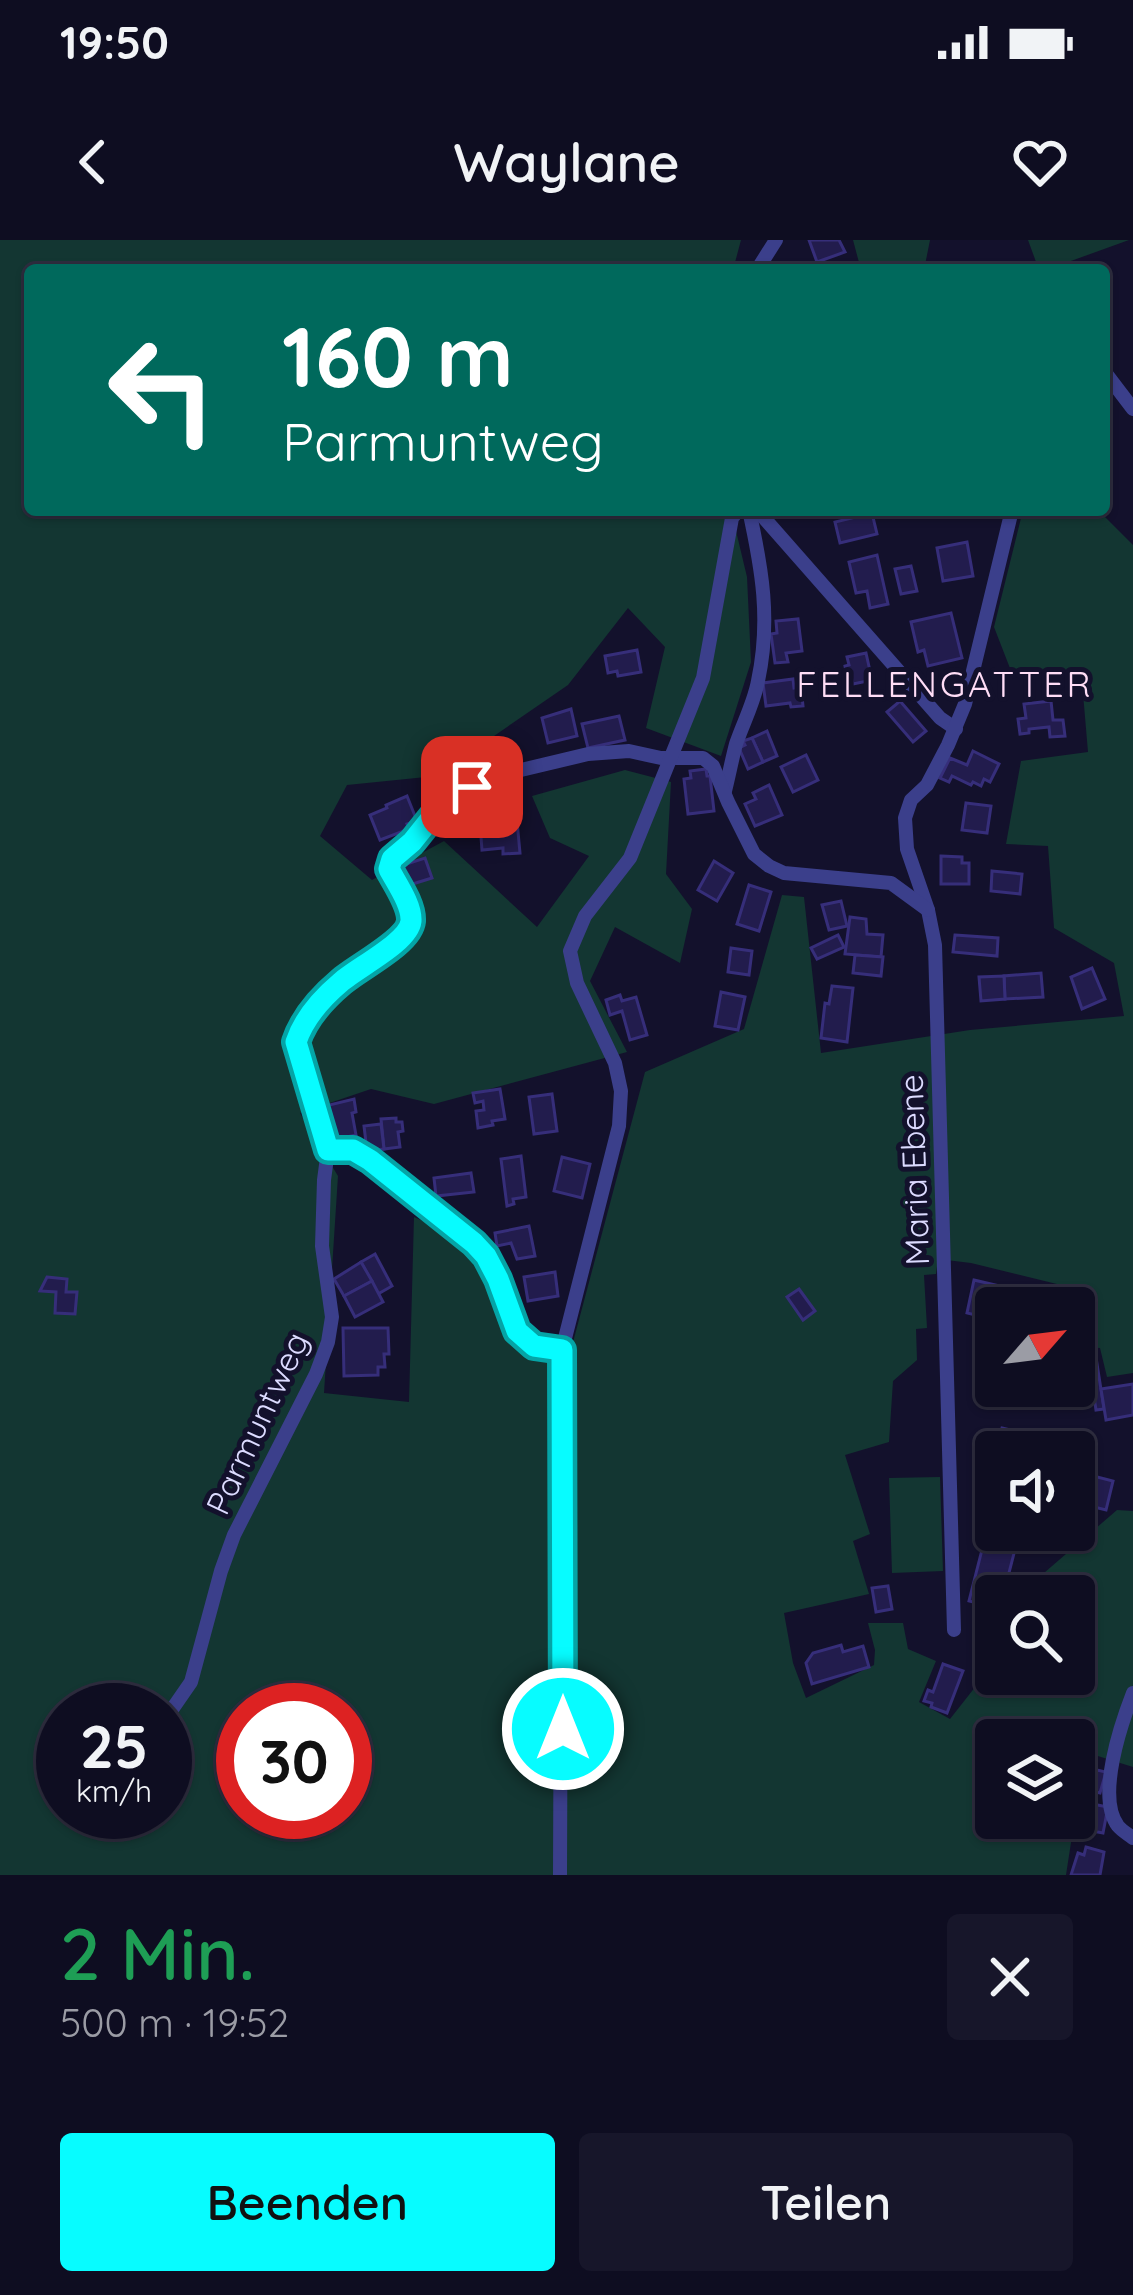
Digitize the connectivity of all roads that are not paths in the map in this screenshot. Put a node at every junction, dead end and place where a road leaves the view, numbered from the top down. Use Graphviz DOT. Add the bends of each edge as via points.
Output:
graph roads {
  1 [pos="1110,379"];
  2 [pos="1133,409"];
  3 [pos="734,516"];
  4 [pos="754,516"];
  5 [pos="758,516"];
  6 [pos="1011,516"];
  7 [pos="956,729"];
  8 [pos="671,757"];
  9 [pos="725,790"];
  10 [pos="928,910"];
  11 [pos="328,1150"];
  12 [pos="562,1350"];
  13 [pos="954,1630"];
  14 [pos="190,1683"];
  15 [pos="1133,1694"];
  16 [pos="1133,1838"];
  17 [pos="560,1875"];
  1 -- 2 [label="street"];
  3 -- 8 [label="street" via="704,678"];
  4 -- 9 [label="street" via="764,644"];
  5 -- 7 [label="street"];
  6 -- 7 [label="street, Maria Ebene"];
  7 -- 10 [label="street, Maria Ebene" via="905,818"];
  8 -- 9 [label="street" via="703,758"];
  8 -- 11 [label="street" via="609,751 497,777 448,797 392,859 389,869 412,919 408,933 339,983 296,1042"];
  8 -- 12 [label="street" via="630,859 585,916 570,951 621,1091"];
  9 -- 10 [label="street" via="744,837 769,866 891,883"];
  10 -- 13 [label="street, Maria Ebene"];
  11 -- 12 [label="street" via="370,1160 474,1243 517,1331 534,1346"];
  11 -- 14 [label="street, Parmuntweg" via="328,1342 234,1534"];
  12 -- 17 [label="street"];
  15 -- 16 [label="street" via="1109,1803"];
}
